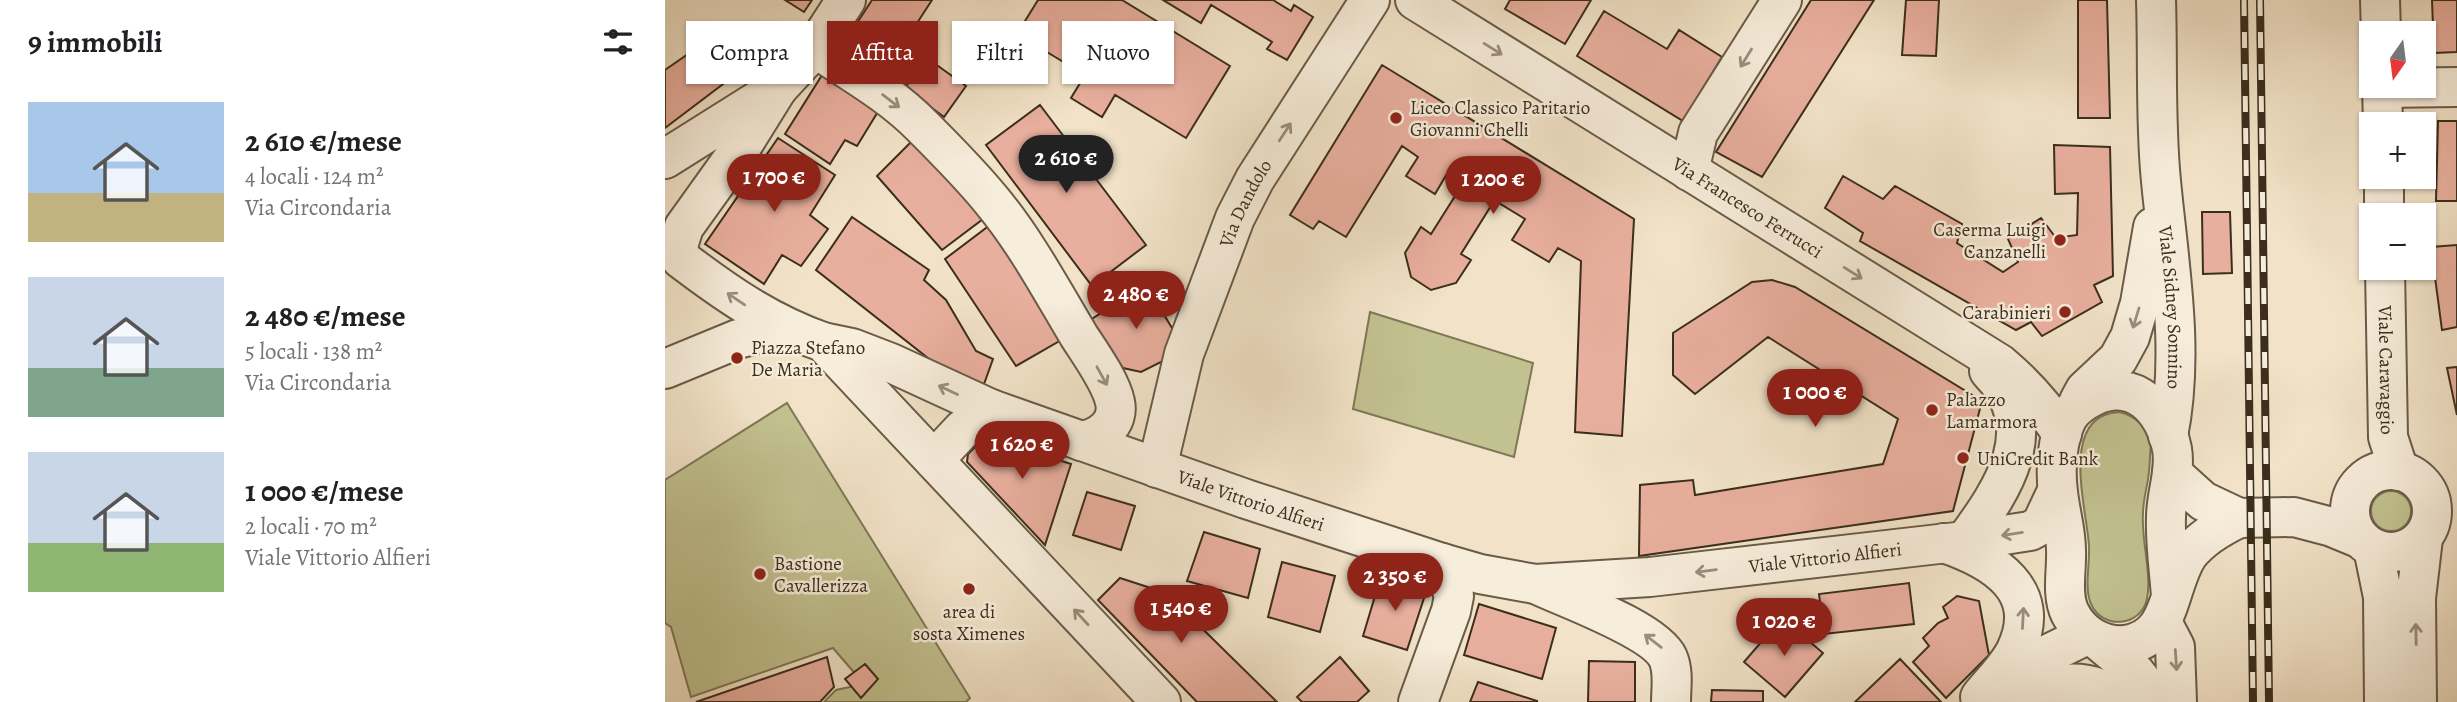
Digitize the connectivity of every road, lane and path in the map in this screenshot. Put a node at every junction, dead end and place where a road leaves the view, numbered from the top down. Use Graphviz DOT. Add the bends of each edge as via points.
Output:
graph roads {
  1 [pos="846,0"];
  2 [pos="1370,0"];
  3 [pos="1415,0"];
  4 [pos="1782,0"];
  5 [pos="2157,0"];
  6 [pos="2381,0"];
  7 [pos="1463,13"];
  8 [pos="2381,21"];
  9 [pos="815,48"];
  10 [pos="2457,87"];
  11 [pos="778,88"];
  12 [pos="2382,99"];
  13 [pos="665,159"];
  14 [pos="1689,171"];
  15 [pos="2161,180"];
  16 [pos="673,254"];
  17 [pos="2385,280"];
  18 [pos="809,337"];
  19 [pos="1959,339"];
  20 [pos="665,369"];
  21 [pos="991,409"];
  22 [pos="2067,423"];
  23 [pos="2168,436"];
  24 [pos="1081,441"];
  25 [pos="934,460"];
  26 [pos="1157,468"];
  27 [pos="2404,472"];
  28 [pos="2172,473"];
  29 [pos="2457,477"];
  30 [pos="2356,490"];
  31 [pos="2057,491"];
  32 [pos="2294,517"];
  33 [pos="2239,518"];
  34 [pos="2437,521"];
  35 [pos="1955,542"];
  36 [pos="2367,543"];
  37 [pos="1443,564"];
  38 [pos="1535,584"];
  39 [pos="2166,609"];
  40 [pos="2093,638"];
  41 [pos="1995,701"];
  42 [pos="1161,702"];
  43 [pos="1418,702"];
  44 [pos="1671,702"];
  45 [pos="2123,702"];
  46 [pos="2153,702"];
  47 [pos="2177,702"];
  48 [pos="2384,702"];
  49 [pos="2417,702"];
  1 -- 9 [label="street"];
  26 -- 2 [label="street, Via Dandolo, one-way" via="1184,355 1235,218 1255,179"];
  3 -- 7 [label="street, Via Francesco Ferrucci"];
  4 -- 14 [label="street, one-way" via="1698,133"];
  5 -- 15 [label="street, Viale Sidney Sonnino"];
  6 -- 8 [label="street"];
  7 -- 14 [label="street, Via Francesco Ferrucci, one-way"];
  9 -- 11 [label="street"];
  9 -- 24 [label="street, one-way" via="921,125 1013,230 1115,400 1107,429"];
  10 -- 12 [label="street"];
  11 -- 13 [label="street"];
  11 -- 16 [label="street" via="684,227"];
  14 -- 19 [label="street, Via Francesco Ferrucci, one-way"];
  15 -- 22 [label="street, Viale Sidney Sonnino, one-way" via="2130,337 2118,359 2085,390"];
  15 -- 23 [label="street, Viale Sidney Sonnino" via="2170,250 2176,380"];
  18 -- 16 [label="street, one-way" via="754,311"];
  17 -- 27 [label="street, Viale Caravaggio" via="2388,437"];
  18 -- 20 [label="street" via="757,334"];
  21 -- 18 [label="street, Viale Vittorio Alfieri, one-way" via="891,363"];
  18 -- 25 [label="street"];
  19 -- 22 [label="street, Via Francesco Ferrucci" via="2000,364 2049,413"];
  19 -- 35 [label="street" via="2000,382 2016,417 2018,434 1995,500"];
  21 -- 24 [label="street, Viale Vittorio Alfieri"];
  21 -- 25 [label="street" via="962,430"];
  22 -- 23 [label="street" via="2102,392 2119,389 2136,393 2151,405"];
  22 -- 31 [label="street"];
  23 -- 28 [label="street"];
  24 -- 26 [label="street, Viale Vittorio Alfieri"];
  42 -- 25 [label="street, one-way"];
  26 -- 37 [label="street, Viale Vittorio Alfieri"];
  27 -- 29 [label="street" via="2431,479"];
  27 -- 30 [label="street" via="2371,475"];
  27 -- 34 [label="street, Viale Caravaggio" via="2427,490"];
  28 -- 33 [label="street" via="2203,501"];
  28 -- 39 [label="street" via="2165,515"];
  30 -- 32 [label="street"];
  30 -- 36 [label="street" via="2351,517"];
  31 -- 35 [label="street, Viale Vittorio Alfieri, one-way" via="2041,525 2030,531"];
  31 -- 40 [label="street" via="2066,547 2068,609 2076,625"];
  32 -- 33 [label="street"];
  32 -- 36 [label="street"];
  33 -- 39 [label="street" via="2212,532 2188,555"];
  34 -- 36 [label="street" via="2409,549 2391,552"];
  49 -- 34 [label="street, one-way" via="2416,598"];
  35 -- 38 [label="street, Viale Vittorio Alfieri, one-way" via="1650,577"];
  41 -- 35 [label="street, Viale Vittorio Alfieri, one-way" via="2015,652 2024,602 1990,562"];
  36 -- 48 [label="street" via="2383,597"];
  37 -- 38 [label="street, Viale Vittorio Alfieri"];
  37 -- 43 [label="street" via="1454,596"];
  44 -- 38 [label="street, one-way" via="1672,670 1662,648 1641,632"];
  39 -- 40 [label="street" via="2146,639 2124,645"];
  39 -- 47 [label="street, one-way" via="2175,647"];
  40 -- 41 [label="street" via="2034,661"];
  40 -- 46 [label="street" via="2143,679"];
  41 -- 45 [label="street" via="2073,682 2101,687"];
}
